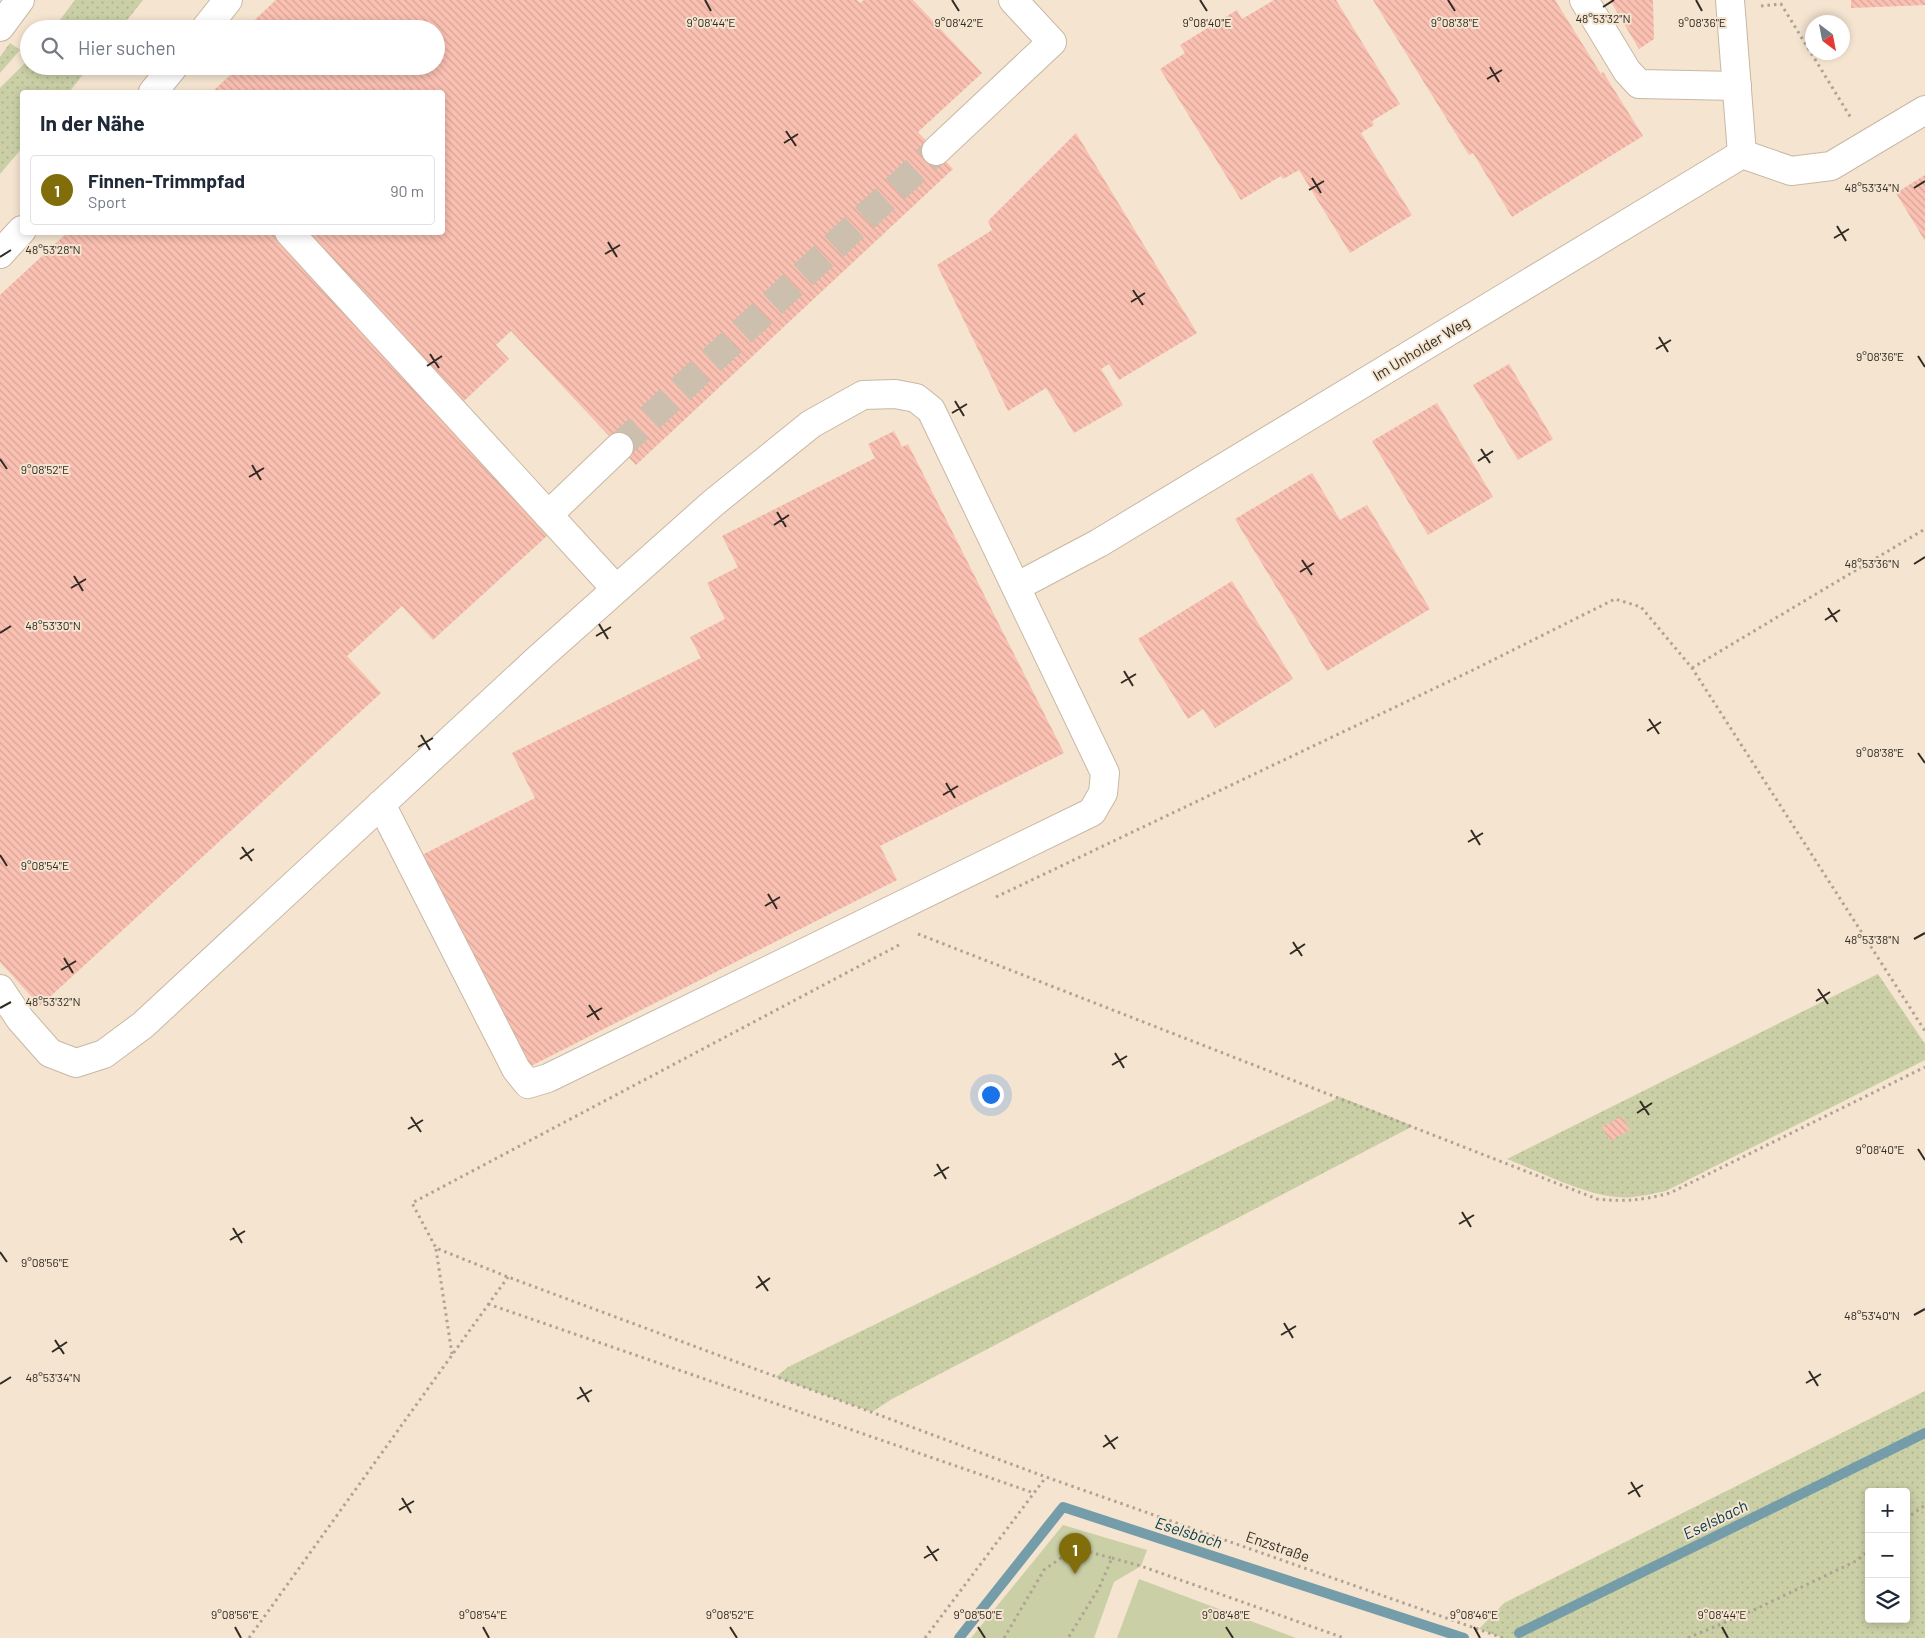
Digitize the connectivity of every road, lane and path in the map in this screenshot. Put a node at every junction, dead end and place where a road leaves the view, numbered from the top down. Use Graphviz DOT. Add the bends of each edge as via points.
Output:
graph roads {
  1 [pos="20,0"];
  2 [pos="228,0"];
  3 [pos="1013,0"];
  4 [pos="1584,0"];
  5 [pos="1781,2"];
  6 [pos="1731,4"];
  7 [pos="212,20"];
  8 [pos="0,27"];
  9 [pos="168,75"];
  10 [pos="1737,86"];
  11 [pos="158,90"];
  12 [pos="1925,110"];
  13 [pos="1867,145"];
  14 [pos="936,151"];
  15 [pos="1742,154"];
  16 [pos="20,232"];
  17 [pos="292,235"];
  18 [pos="0,254"];
  19 [pos="620,447"];
  20 [pos="548,515"];
  21 [pos="1925,530"];
  22 [pos="1016,587"];
  23 [pos="616,590"];
  24 [pos="1692,668"];
  25 [pos="381,804"];
  26 [pos="990,900"];
  27 [pos="927,930"];
  28 [pos="918,934"];
  29 [pos="909,939"];
  30 [pos="901,944"];
  31 [pos="0,989"];
  32 [pos="1925,1031"];
  33 [pos="1925,1067"];
  34 [pos="436,1248"];
  35 [pos="508,1278"];
  36 [pos="488,1304"];
  37 [pos="452,1355"];
  38 [pos="1046,1476"];
  39 [pos="1034,1493"];
  40 [pos="1925,1505"];
  41 [pos="1910,1516"];
  42 [pos="1865,1553"];
  43 [pos="1112,1558"];
  44 [pos="249,1638"];
  45 [pos="925,1638"];
  46 [pos="1004,1638"];
  47 [pos="1068,1638"];
  48 [pos="1344,1638"];
  49 [pos="1503,1638"];
  50 [pos="1688,1638"];
  1 -- 8 [label="street"];
  2 -- 7 [label="street"];
  3 -- 14 [label="street" via="1052,42"];
  4 -- 10 [label="street" via="1639,84"];
  5 -- 6 [label="path"];
  5 -- 13 [label="path"];
  6 -- 10 [label="street"];
  9 -- 11 [label="street"];
  10 -- 15 [label="street"];
  12 -- 13 [label="street"];
  13 -- 15 [label="street" via="1831,166 1791,171"];
  15 -- 22 [label="street, Im Unholder Weg" via="1099,542"];
  16 -- 18 [label="street"];
  17 -- 20 [label="street"];
  19 -- 20 [label="street"];
  20 -- 23 [label="street"];
  21 -- 24 [label="path"];
  22 -- 23 [label="street" via="931,410 916,398 895,394 863,395 811,424 712,504"];
  22 -- 25 [label="street" via="1105,772 1102,793 1092,812 548,1078 528,1084 516,1069"];
  23 -- 25 [label="street"];
  24 -- 26 [label="path" via="1641,607 1615,599"];
  24 -- 32 [label="path"];
  25 -- 31 [label="street" via="143,1025 104,1054 76,1063 50,1053 20,1020"];
  27 -- 28 [label="path"];
  28 -- 29 [label="path"];
  28 -- 33 [label="path" via="1597,1198 1617,1201 1670,1193"];
  30 -- 34 [label="path" via="412,1202"];
  34 -- 35 [label="path, Enzstraße"];
  34 -- 37 [label="path"];
  35 -- 36 [label="path"];
  35 -- 38 [label="path, Enzstraße"];
  36 -- 37 [label="path"];
  36 -- 39 [label="path"];
  37 -- 44 [label="path"];
  38 -- 39 [label="path"];
  38 -- 49 [label="path, Enzstraße"];
  39 -- 45 [label="path"];
  40 -- 41 [label="path"];
  42 -- 50 [label="path" via="1840,1569"];
  43 -- 46 [label="path" via="1089,1552 1068,1553 1044,1570"];
  43 -- 47 [label="path" via="1099,1588"];
  43 -- 48 [label="path"];
}
